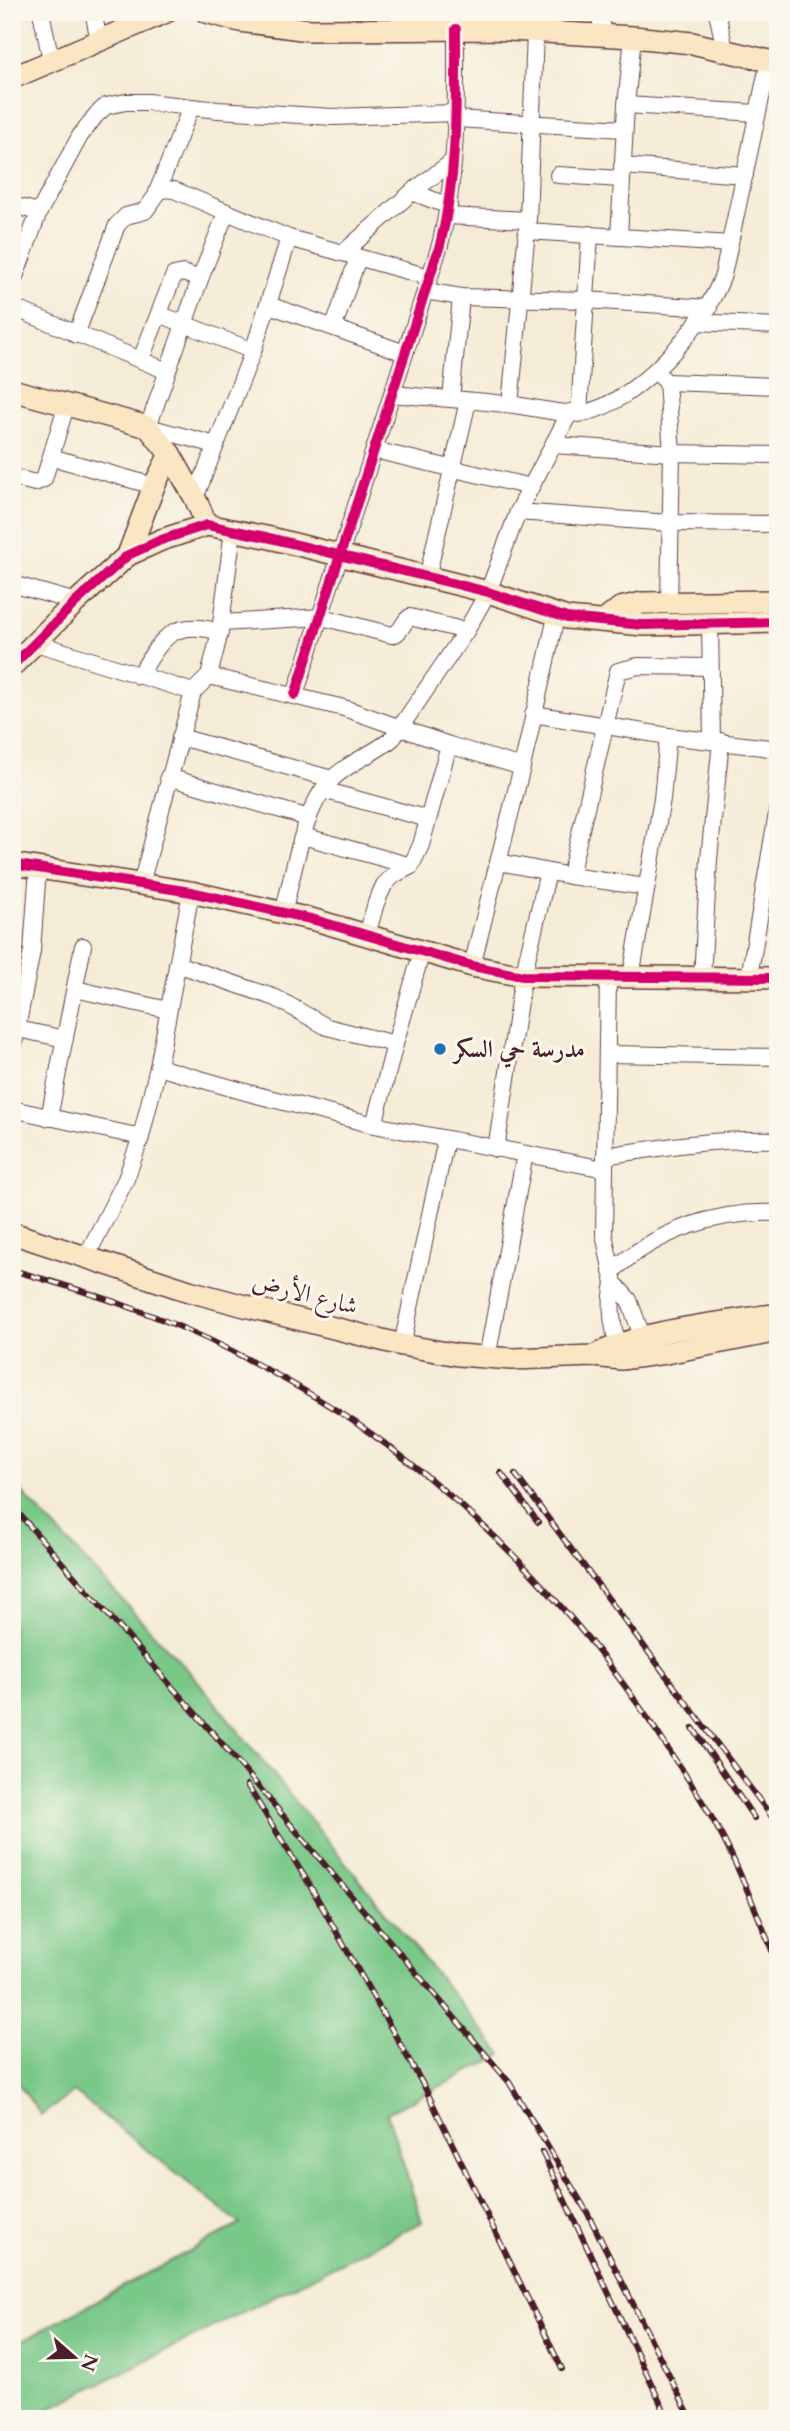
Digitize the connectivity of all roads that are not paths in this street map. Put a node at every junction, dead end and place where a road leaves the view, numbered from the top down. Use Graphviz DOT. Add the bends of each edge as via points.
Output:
graph roads {
  1 [pos="41,12"];
  2 [pos="93,12"];
  3 [pos="166,12"];
  4 [pos="206,12"];
  5 [pos="600,12"];
  6 [pos="717,12"];
  7 [pos="144,17"];
  8 [pos="489,20"];
  9 [pos="456,29"];
  10 [pos="535,32"];
  11 [pos="603,36"];
  12 [pos="633,37"];
  13 [pos="99,40"];
  14 [pos="725,50"];
  15 [pos="51,60"];
  16 [pos="773,62"];
  17 [pos="12,78"];
  18 [pos="626,105"];
  19 [pos="191,107"];
  20 [pos="757,113"];
  21 [pos="456,116"];
  22 [pos="533,123"];
  23 [pos="624,129"];
  24 [pos="453,161"];
  25 [pos="622,173"];
  26 [pos="558,175"];
  27 [pos="745,175"];
  28 [pos="157,192"];
  29 [pos="412,192"];
  30 [pos="12,205"];
  31 [pos="448,211"];
  32 [pos="40,212"];
  33 [pos="226,213"];
  34 [pos="528,225"];
  35 [pos="590,234"];
  36 [pos="619,237"];
  37 [pos="289,238"];
  38 [pos="730,244"];
  39 [pos="351,256"];
  40 [pos="200,279"];
  41 [pos="427,284"];
  42 [pos="12,285"];
  43 [pos="461,296"];
  44 [pos="521,299"];
  45 [pos="585,300"];
  46 [pos="269,305"];
  47 [pos="12,307"];
  48 [pos="709,308"];
  49 [pos="159,314"];
  50 [pos="697,322"];
  51 [pos="185,323"];
  52 [pos="778,326"];
  53 [pos="334,327"];
  54 [pos="76,335"];
  55 [pos="253,351"];
  56 [pos="405,353"];
  57 [pos="141,359"];
  58 [pos="167,370"];
  59 [pos="660,377"];
  60 [pos="778,386"];
  61 [pos="392,394"];
  62 [pos="14,396"];
  63 [pos="459,400"];
  64 [pos="67,403"];
  65 [pos="510,404"];
  66 [pos="575,413"];
  67 [pos="148,427"];
  68 [pos="216,445"];
  69 [pos="554,445"];
  70 [pos="374,450"];
  71 [pos="672,453"];
  72 [pos="170,454"];
  73 [pos="778,455"];
  74 [pos="51,457"];
  75 [pos="453,468"];
  76 [pos="12,477"];
  77 [pos="154,486"];
  78 [pos="531,487"];
  79 [pos="195,498"];
  80 [pos="518,512"];
  81 [pos="670,523"];
  82 [pos="778,524"];
  83 [pos="207,525"];
  84 [pos="233,530"];
  85 [pos="128,555"];
  86 [pos="340,556"];
  87 [pos="427,578"];
  88 [pos="12,584"];
  89 [pos="488,592"];
  90 [pos="778,601"];
  91 [pos="75,602"];
  92 [pos="669,603"];
  93 [pos="322,617"];
  94 [pos="556,617"];
  95 [pos="604,621"];
  96 [pos="778,622"];
  97 [pos="710,625"];
  98 [pos="221,627"];
  99 [pos="466,631"];
  100 [pos="36,643"];
  101 [pos="12,666"];
  102 [pos="710,667"];
  103 [pos="139,676"];
  104 [pos="209,676"];
  105 [pos="193,692"];
  106 [pos="295,695"];
  107 [pos="533,714"];
  108 [pos="606,725"];
  109 [pos="402,728"];
  110 [pos="668,736"];
  111 [pos="180,737"];
  112 [pos="716,741"];
  113 [pos="449,745"];
  114 [pos="778,749"];
  115 [pos="522,767"];
  116 [pos="169,777"];
  117 [pos="327,784"];
  118 [pos="778,807"];
  119 [pos="309,818"];
  120 [pos="428,819"];
  121 [pos="303,836"];
  122 [pos="499,862"];
  123 [pos="12,864"];
  124 [pos="411,866"];
  125 [pos="38,868"];
  126 [pos="548,872"];
  127 [pos="570,876"];
  128 [pos="141,884"];
  129 [pos="646,887"];
  130 [pos="191,892"];
  131 [pos="283,913"];
  132 [pos="367,935"];
  133 [pos="83,946"];
  134 [pos="422,951"];
  135 [pos="177,964"];
  136 [pos="472,966"];
  137 [pos="523,976"];
  138 [pos="702,976"];
  139 [pos="631,977"];
  140 [pos="749,977"];
  141 [pos="608,978"];
  142 [pos="778,978"];
  143 [pos="19,989"];
  144 [pos="75,989"];
  145 [pos="168,1010"];
  146 [pos="18,1029"];
  147 [pos="65,1038"];
  148 [pos="395,1044"];
  149 [pos="12,1054"];
  150 [pos="608,1054"];
  151 [pos="778,1057"];
  152 [pos="158,1067"];
  153 [pos="12,1109"];
  154 [pos="49,1118"];
  155 [pos="374,1125"];
  156 [pos="141,1137"];
  157 [pos="446,1140"];
  158 [pos="778,1140"];
  159 [pos="496,1149"];
  160 [pos="524,1154"];
  161 [pos="605,1162"];
  162 [pos="778,1213"];
  163 [pos="12,1233"];
  164 [pos="86,1257"];
  165 [pos="613,1278"];
  166 [pos="778,1314"];
  167 [pos="778,1331"];
  168 [pos="402,1345"];
  169 [pos="645,1347"];
  170 [pos="619,1351"];
  171 [pos="488,1357"];
  1 -- 15 [label="street"];
  2 -- 13 [label="street"];
  3 -- 7 [label="street"];
  4 -- 9 [label="street" via="309,30"];
  5 -- 11 [label="street"];
  6 -- 14 [label="street"];
  7 -- 13 [label="street"];
  8 -- 9 [label="street"];
  8 -- 10 [label="street"];
  9 -- 21 [label="street"];
  10 -- 11 [label="street"];
  10 -- 22 [label="street"];
  11 -- 12 [label="street"];
  12 -- 14 [label="street"];
  12 -- 18 [label="street"];
  13 -- 15 [label="street"];
  14 -- 16 [label="street"];
  15 -- 17 [label="street"];
  16 -- 20 [label="street"];
  18 -- 20 [label="street"];
  18 -- 23 [label="street"];
  19 -- 21 [label="street" via="333,117"];
  19 -- 28 [label="street"];
  19 -- 32 [label="street" via="126,102 106,106 80,136"];
  20 -- 27 [label="street"];
  21 -- 22 [label="street"];
  21 -- 24 [label="street"];
  22 -- 23 [label="street"];
  22 -- 34 [label="street"];
  23 -- 25 [label="street"];
  24 -- 29 [label="street"];
  24 -- 31 [label="street"];
  25 -- 26 [label="street"];
  25 -- 27 [label="street"];
  25 -- 36 [label="street"];
  27 -- 38 [label="street"];
  28 -- 33 [label="street" via="173,190"];
  28 -- 54 [label="street" via="145,211 126,216 117,225"];
  29 -- 31 [label="street"];
  29 -- 39 [label="street"];
  30 -- 32 [label="street"];
  31 -- 34 [label="street"];
  31 -- 41 [label="street"];
  32 -- 42 [label="street"];
  33 -- 37 [label="street"];
  33 -- 40 [label="street"];
  34 -- 35 [label="street"];
  34 -- 44 [label="street"];
  35 -- 36 [label="street"];
  35 -- 45 [label="street"];
  36 -- 38 [label="street"];
  37 -- 39 [label="street"];
  37 -- 46 [label="street"];
  38 -- 48 [label="street"];
  39 -- 41 [label="street"];
  39 -- 53 [label="street"];
  40 -- 49 [label="street" via="174,275"];
  40 -- 51 [label="street"];
  41 -- 43 [label="street"];
  41 -- 56 [label="street"];
  43 -- 44 [label="street"];
  43 -- 63 [label="street"];
  44 -- 45 [label="street"];
  44 -- 65 [label="street"];
  45 -- 48 [label="street"];
  45 -- 66 [label="street"];
  46 -- 53 [label="street"];
  46 -- 55 [label="street"];
  47 -- 54 [label="street"];
  48 -- 50 [label="street"];
  49 -- 51 [label="street"];
  49 -- 57 [label="street"];
  50 -- 52 [label="street"];
  50 -- 59 [label="street"];
  51 -- 55 [label="street"];
  51 -- 58 [label="street"];
  53 -- 56 [label="street"];
  54 -- 57 [label="street"];
  55 -- 68 [label="street"];
  56 -- 61 [label="street"];
  57 -- 58 [label="street"];
  58 -- 67 [label="street"];
  59 -- 60 [label="street"];
  59 -- 66 [label="street" via="603,407"];
  59 -- 71 [label="street"];
  61 -- 63 [label="street"];
  61 -- 70 [label="street"];
  62 -- 64 [label="street"];
  63 -- 65 [label="street"];
  63 -- 75 [label="street"];
  64 -- 67 [label="street"];
  64 -- 74 [label="street"];
  65 -- 66 [label="street"];
  66 -- 69 [label="street"];
  67 -- 68 [label="street"];
  67 -- 72 [label="street"];
  68 -- 79 [label="street"];
  69 -- 71 [label="street"];
  69 -- 78 [label="street"];
  70 -- 75 [label="street"];
  70 -- 86 [label="street"];
  71 -- 73 [label="street"];
  71 -- 81 [label="street"];
  72 -- 77 [label="street"];
  72 -- 79 [label="street"];
  74 -- 76 [label="street" via="38,483"];
  74 -- 77 [label="street"];
  75 -- 78 [label="street"];
  75 -- 87 [label="street"];
  77 -- 85 [label="street"];
  78 -- 80 [label="street"];
  79 -- 83 [label="street"];
  80 -- 81 [label="street"];
  80 -- 89 [label="street"];
  81 -- 82 [label="street"];
  81 -- 92 [label="street"];
  83 -- 84 [label="street"];
  83 -- 85 [label="street"];
  84 -- 86 [label="street"];
  84 -- 98 [label="street"];
  85 -- 91 [label="street"];
  86 -- 87 [label="street"];
  86 -- 93 [label="street"];
  87 -- 89 [label="street"];
  88 -- 91 [label="street"];
  89 -- 94 [label="street"];
  89 -- 99 [label="street"];
  90 -- 92 [label="street"];
  91 -- 100 [label="street"];
  92 -- 95 [label="street" via="626,605"];
  93 -- 98 [label="street"];
  93 -- 99 [label="street" via="392,635 410,617"];
  93 -- 106 [label="street"];
  94 -- 95 [label="street"];
  94 -- 107 [label="street"];
  95 -- 97 [label="street"];
  96 -- 97 [label="street"];
  97 -- 102 [label="street"];
  98 -- 103 [label="street" via="194,625 176,631 155,649"];
  98 -- 104 [label="street"];
  99 -- 109 [label="street"];
  100 -- 101 [label="street"];
  100 -- 103 [label="street"];
  102 -- 108 [label="street" via="621,669 615,676"];
  102 -- 112 [label="street"];
  103 -- 105 [label="street"];
  104 -- 105 [label="street"];
  104 -- 106 [label="street"];
  105 -- 111 [label="street"];
  106 -- 109 [label="street"];
  107 -- 108 [label="street"];
  107 -- 115 [label="street"];
  108 -- 110 [label="street"];
  108 -- 127 [label="street"];
  109 -- 113 [label="street"];
  109 -- 117 [label="street" via="380,749"];
  110 -- 112 [label="street"];
  110 -- 129 [label="street"];
  111 -- 116 [label="street"];
  111 -- 117 [label="street"];
  112 -- 114 [label="street"];
  112 -- 138 [label="street"];
  113 -- 115 [label="street"];
  113 -- 120 [label="street"];
  115 -- 122 [label="street"];
  116 -- 119 [label="street"];
  116 -- 128 [label="street"];
  117 -- 119 [label="street"];
  117 -- 120 [label="street"];
  118 -- 140 [label="street"];
  119 -- 121 [label="street"];
  120 -- 124 [label="street"];
  121 -- 124 [label="street"];
  121 -- 131 [label="street"];
  122 -- 126 [label="street"];
  122 -- 136 [label="street"];
  123 -- 125 [label="street"];
  124 -- 132 [label="street" via="384,885"];
  125 -- 128 [label="street"];
  125 -- 143 [label="street" via="36,917"];
  126 -- 127 [label="street"];
  126 -- 137 [label="street"];
  127 -- 129 [label="street"];
  128 -- 130 [label="street"];
  129 -- 139 [label="street"];
  130 -- 131 [label="street"];
  130 -- 135 [label="street"];
  131 -- 132 [label="street"];
  132 -- 134 [label="street"];
  133 -- 144 [label="street"];
  134 -- 136 [label="street"];
  134 -- 148 [label="street"];
  135 -- 145 [label="street"];
  135 -- 148 [label="street" via="276,998 327,1027"];
  136 -- 137 [label="street"];
  137 -- 141 [label="street"];
  137 -- 159 [label="street"];
  138 -- 139 [label="street"];
  138 -- 140 [label="street"];
  139 -- 141 [label="street"];
  140 -- 142 [label="street"];
  141 -- 150 [label="street"];
  143 -- 146 [label="street"];
  144 -- 145 [label="street"];
  144 -- 147 [label="street"];
  145 -- 152 [label="street"];
  146 -- 147 [label="street"];
  146 -- 149 [label="street"];
  147 -- 154 [label="street"];
  148 -- 155 [label="street"];
  150 -- 151 [label="street"];
  150 -- 161 [label="street"];
  152 -- 155 [label="street"];
  152 -- 156 [label="street"];
  153 -- 154 [label="street"];
  154 -- 156 [label="street"];
  155 -- 157 [label="street"];
  156 -- 164 [label="street" via="126,1179"];
  157 -- 159 [label="street"];
  157 -- 168 [label="street"];
  158 -- 161 [label="street" via="666,1145"];
  159 -- 160 [label="street"];
  160 -- 161 [label="street"];
  160 -- 171 [label="street"];
  161 -- 165 [label="street" via="604,1234"];
  162 -- 165 [label="street" via="706,1219 652,1241 629,1256"];
  163 -- 164 [label="street, شارع الأرض"];
  164 -- 168 [label="street, شارع الأرض" via="189,1291"];
  165 -- 169 [label="street" via="629,1300"];
  165 -- 170 [label="street" via="610,1302"];
  166 -- 169 [label="street, شارع الأرض"];
  167 -- 169 [label="street, شارع الأرض"];
  168 -- 171 [label="street, شارع الأرض"];
  169 -- 170 [label="street, شارع الأرض"];
  170 -- 171 [label="street, شارع الأرض" via="537,1359"];
}
